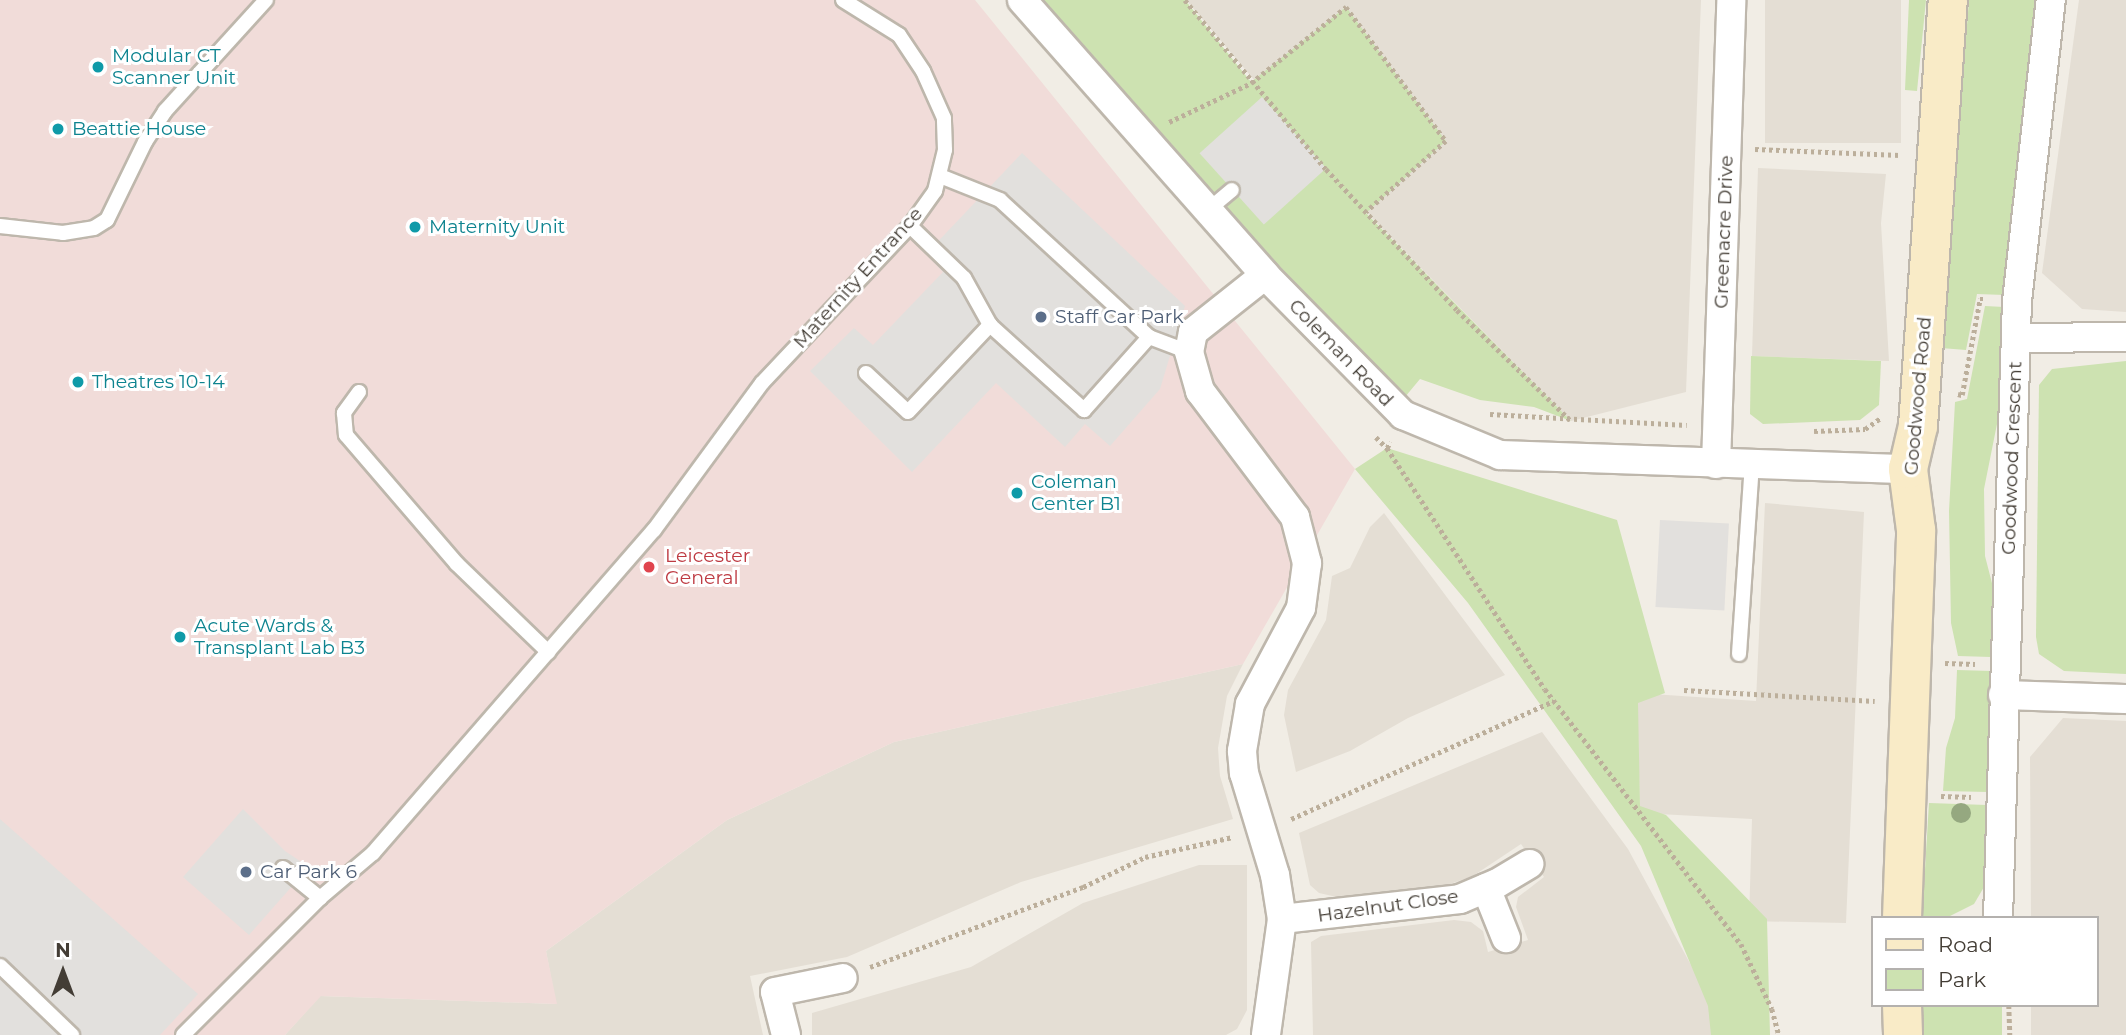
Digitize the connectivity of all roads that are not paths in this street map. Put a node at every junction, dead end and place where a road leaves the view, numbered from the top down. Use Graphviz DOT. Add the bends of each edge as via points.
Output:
graph roads {
  1 [pos="266,0"];
  2 [pos="843,0"];
  3 [pos="1022,0"];
  4 [pos="1731,0"];
  5 [pos="1948,0"];
  6 [pos="2051,0"];
  7 [pos="940,176"];
  8 [pos="1232,190"];
  9 [pos="1208,210"];
  10 [pos="0,226"];
  11 [pos="910,226"];
  12 [pos="1265,275"];
  13 [pos="990,325"];
  14 [pos="1149,337"];
  15 [pos="2126,337"];
  16 [pos="2017,338"];
  17 [pos="1189,352"];
  18 [pos="866,373"];
  19 [pos="359,392"];
  20 [pos="1716,464"];
  21 [pos="1752,465"];
  22 [pos="1908,469"];
  23 [pos="548,652"];
  24 [pos="1739,654"];
  25 [pos="2003,695"];
  26 [pos="2126,699"];
  27 [pos="1529,864"];
  28 [pos="283,868"];
  29 [pos="1486,888"];
  30 [pos="320,898"];
  31 [pos="1902,916"];
  32 [pos="1998,916"];
  33 [pos="1282,919"];
  34 [pos="1506,938"];
  35 [pos="0,966"];
  36 [pos="844,978"];
  37 [pos="1902,1007"];
  38 [pos="72,1035"];
  39 [pos="183,1035"];
  40 [pos="786,1035"];
  41 [pos="1266,1035"];
  42 [pos="1903,1035"];
  1 -- 10 [label="lane" via="165,111 107,220 94,228 63,233"];
  2 -- 7 [label="lane, Maternity Entrance" via="899,35 923,71 944,118"];
  3 -- 9 [label="street, Coleman Road"];
  4 -- 20 [label="street, Greenacre Drive"];
  5 -- 22 [label="street, Goodwood Road" via="1933,157 1918,426"];
  6 -- 16 [label="street, Goodwood Crescent" via="2017,301"];
  7 -- 11 [label="lane, Maternity Entrance"];
  7 -- 14 [label="lane" via="1000,200"];
  8 -- 9 [label="lane"];
  9 -- 12 [label="street, Coleman Road"];
  11 -- 13 [label="lane" via="964,278"];
  11 -- 23 [label="lane, Maternity Entrance" via="762,383 654,530"];
  12 -- 17 [label="street" via="1193,332"];
  12 -- 20 [label="street, Coleman Road" via="1403,415 1500,455"];
  13 -- 14 [label="lane" via="1084,410"];
  13 -- 18 [label="lane" via="908,412"];
  14 -- 17 [label="lane"];
  15 -- 16 [label="street"];
  16 -- 25 [label="street, Goodwood Crescent"];
  17 -- 33 [label="street" via="1200,391 1295,517 1307,563 1294,627 1259,684 1245,727 1244,773 1263,832"];
  19 -- 23 [label="lane" via="344,413 346,435 457,564"];
  20 -- 21 [label="street, Coleman Road"];
  21 -- 22 [label="street, Coleman Road"];
  21 -- 24 [label="lane"];
  22 -- 31 [label="street, Goodwood Road" via="1916,530"];
  23 -- 30 [label="lane, Maternity Entrance" via="373,853"];
  25 -- 26 [label="street"];
  25 -- 32 [label="street, Goodwood Crescent"];
  27 -- 29 [label="street, Hazelnut Close"];
  28 -- 30 [label="lane"];
  29 -- 33 [label="street, Hazelnut Close" via="1460,899 1392,910"];
  29 -- 34 [label="street"];
  30 -- 39 [label="lane, Maternity Entrance"];
  33 -- 41 [label="street"];
  35 -- 38 [label="lane"];
  36 -- 40 [label="street" via="775,992"];
  37 -- 42 [label="street"];
}
